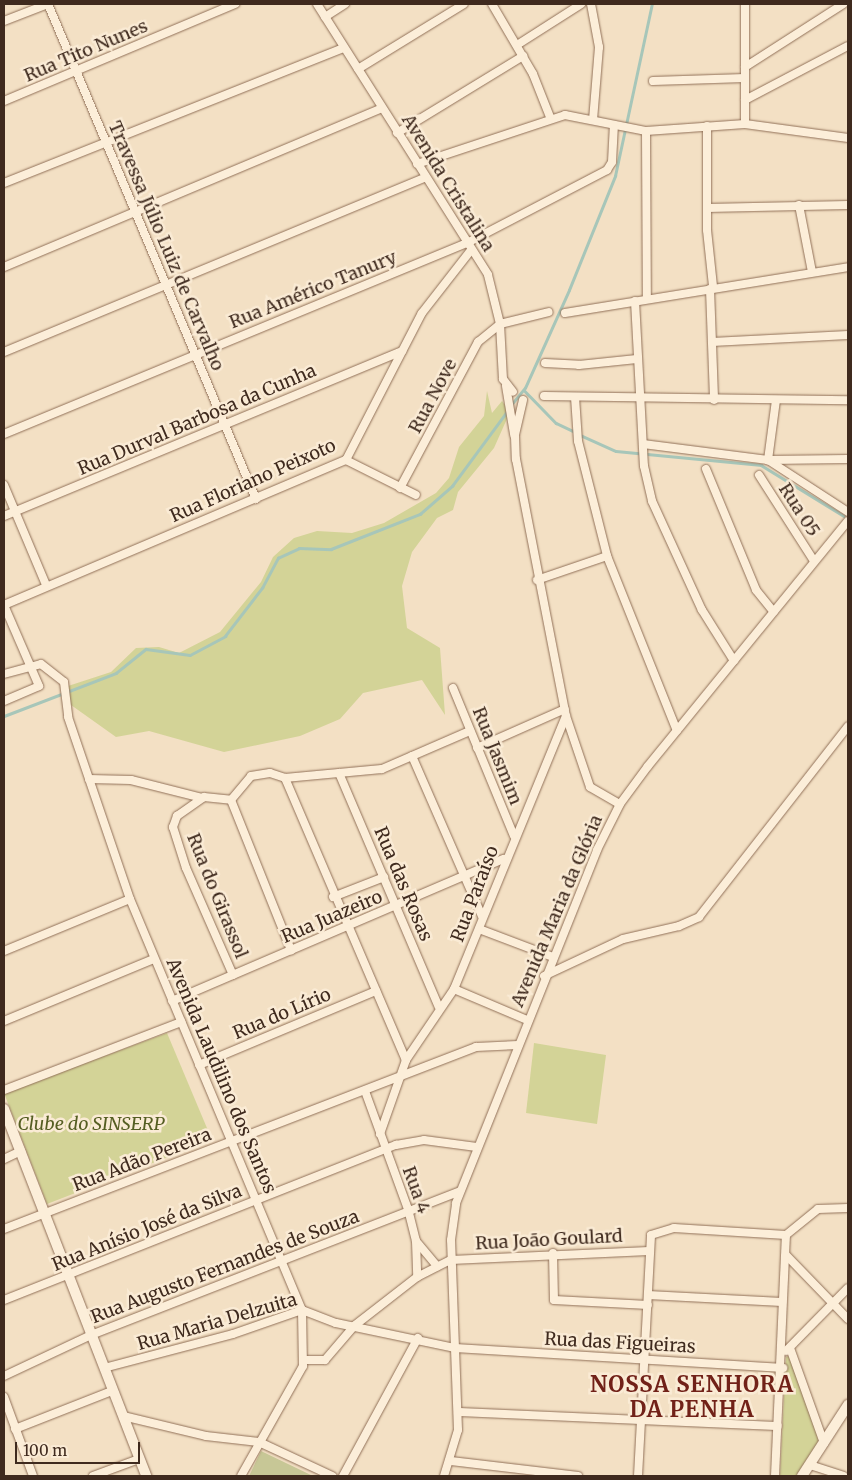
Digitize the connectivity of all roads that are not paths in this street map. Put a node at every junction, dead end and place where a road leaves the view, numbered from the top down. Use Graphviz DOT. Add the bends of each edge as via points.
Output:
graph roads {
  1 [pos="48,4"];
  2 [pos="235,4"];
  3 [pos="317,4"];
  4 [pos="345,4"];
  5 [pos="464,4"];
  6 [pos="492,4"];
  7 [pos="581,4"];
  8 [pos="591,4"];
  9 [pos="745,4"];
  10 [pos="844,4"];
  11 [pos="325,16"];
  12 [pos="4,21"];
  13 [pos="518,45"];
  14 [pos="848,46"];
  15 [pos="344,48"];
  16 [pos="523,56"];
  17 [pos="745,67"];
  18 [pos="358,69"];
  19 [pos="77,72"];
  20 [pos="745,78"];
  21 [pos="653,81"];
  22 [pos="745,100"];
  23 [pos="4,101"];
  24 [pos="382,108"];
  25 [pos="550,117"];
  26 [pos="592,120"];
  27 [pos="745,124"];
  28 [pos="617,126"];
  29 [pos="708,126"];
  30 [pos="643,130"];
  31 [pos="397,133"];
  32 [pos="848,138"];
  33 [pos="105,140"];
  34 [pos="417,164"];
  35 [pos="424,178"];
  36 [pos="4,183"];
  37 [pos="799,205"];
  38 [pos="848,205"];
  39 [pos="708,208"];
  40 [pos="135,212"];
  41 [pos="469,247"];
  42 [pos="4,267"];
  43 [pos="848,267"];
  44 [pos="812,272"];
  45 [pos="165,282"];
  46 [pos="712,288"];
  47 [pos="647,297"];
  48 [pos="636,301"];
  49 [pos="549,312"];
  50 [pos="566,313"];
  51 [pos="500,324"];
  52 [pos="848,335"];
  53 [pos="712,342"];
  54 [pos="402,351"];
  55 [pos="4,352"];
  56 [pos="195,355"];
  57 [pos="637,360"];
  58 [pos="545,363"];
  59 [pos="544,396"];
  60 [pos="639,396"];
  61 [pos="575,397"];
  62 [pos="523,400"];
  63 [pos="714,400"];
  64 [pos="776,400"];
  65 [pos="848,400"];
  66 [pos="225,425"];
  67 [pos="4,434"];
  68 [pos="515,436"];
  69 [pos="644,447"];
  70 [pos="848,459"];
  71 [pos="346,460"];
  72 [pos="768,460"];
  73 [pos="706,469"];
  74 [pos="758,475"];
  75 [pos="4,485"];
  76 [pos="400,488"];
  77 [pos="416,495"];
  78 [pos="256,499"];
  79 [pos="15,512"];
  80 [pos="848,512"];
  81 [pos="4,516"];
  82 [pos="848,521"];
  83 [pos="607,556"];
  84 [pos="814,561"];
  85 [pos="536,580"];
  86 [pos="46,585"];
  87 [pos="4,605"];
  88 [pos="774,612"];
  89 [pos="734,661"];
  90 [pos="30,665"];
  91 [pos="4,674"];
  92 [pos="454,688"];
  93 [pos="4,701"];
  94 [pos="565,713"];
  95 [pos="848,726"];
  96 [pos="470,731"];
  97 [pos="677,731"];
  98 [pos="477,748"];
  99 [pos="412,756"];
  100 [pos="339,773"];
  101 [pos="285,778"];
  102 [pos="89,779"];
  103 [pos="202,798"];
  104 [pos="231,800"];
  105 [pos="620,804"];
  106 [pos="514,836"];
  107 [pos="504,858"];
  108 [pos="465,874"];
  109 [pos="384,877"];
  110 [pos="333,897"];
  111 [pos="130,899"];
  112 [pos="397,905"];
  113 [pos="482,916"];
  114 [pos="346,927"];
  115 [pos="479,929"];
  116 [pos="291,950"];
  117 [pos="4,951"];
  118 [pos="553,957"];
  119 [pos="154,959"];
  120 [pos="233,976"];
  121 [pos="544,976"];
  122 [pos="454,989"];
  123 [pos="376,991"];
  124 [pos="172,1000"];
  125 [pos="439,1007"];
  126 [pos="528,1020"];
  127 [pos="4,1021"];
  128 [pos="181,1022"];
  129 [pos="518,1046"];
  130 [pos="406,1060"];
  131 [pos="199,1065"];
  132 [pos="402,1080"];
  133 [pos="4,1090"];
  134 [pos="365,1091"];
  135 [pos="4,1110"];
  136 [pos="380,1134"];
  137 [pos="234,1141"];
  138 [pos="477,1147"];
  139 [pos="384,1149"];
  140 [pos="21,1151"];
  141 [pos="4,1158"];
  142 [pos="460,1191"];
  143 [pos="257,1201"];
  144 [pos="848,1208"];
  145 [pos="408,1209"];
  146 [pos="43,1213"];
  147 [pos="4,1229"];
  148 [pos="786,1235"];
  149 [pos="416,1241"];
  150 [pos="649,1251"];
  151 [pos="553,1253"];
  152 [pos="786,1255"];
  153 [pos="281,1260"];
  154 [pos="452,1260"];
  155 [pos="437,1266"];
  156 [pos="67,1276"];
  157 [pos="417,1277"];
  158 [pos="848,1288"];
  159 [pos="648,1295"];
  160 [pos="4,1300"];
  161 [pos="782,1302"];
  162 [pos="834,1304"];
  163 [pos="648,1305"];
  164 [pos="302,1310"];
  165 [pos="848,1318"];
  166 [pos="354,1326"];
  167 [pos="91,1334"];
  168 [pos="418,1338"];
  169 [pos="455,1348"];
  170 [pos="790,1348"];
  171 [pos="782,1354"];
  172 [pos="646,1359"];
  173 [pos="304,1360"];
  174 [pos="104,1368"];
  175 [pos="783,1368"];
  176 [pos="4,1376"];
  177 [pos="112,1391"];
  178 [pos="4,1397"];
  179 [pos="848,1405"];
  180 [pos="458,1412"];
  181 [pos="123,1416"];
  182 [pos="642,1419"];
  183 [pos="778,1426"];
  184 [pos="15,1429"];
  185 [pos="258,1442"];
  186 [pos="824,1443"];
  187 [pos="139,1458"];
  188 [pos="452,1461"];
  189 [pos="810,1465"];
  190 [pos="500,1468"];
  191 [pos="33,1476"];
  192 [pos="93,1476"];
  193 [pos="146,1476"];
  194 [pos="241,1476"];
  195 [pos="332,1476"];
  196 [pos="344,1476"];
  197 [pos="444,1476"];
  198 [pos="521,1476"];
  199 [pos="578,1476"];
  200 [pos="638,1476"];
  201 [pos="775,1476"];
  202 [pos="802,1476"];
  203 [pos="843,1476"];
  1 -- 12 [label="street"];
  1 -- 19 [label="street, Travessa Júlio Luiz de Carvalho"];
  2 -- 19 [label="street, Rua Tito Nunes"];
  3 -- 11 [label="street, Avenida Cristalina"];
  4 -- 11 [label="street"];
  5 -- 18 [label="street"];
  6 -- 13 [label="street"];
  7 -- 13 [label="street"];
  8 -- 26 [label="street" via="599,38"];
  9 -- 17 [label="street"];
  10 -- 17 [label="street"];
  11 -- 15 [label="street, Avenida Cristalina"];
  13 -- 16 [label="street"];
  14 -- 22 [label="street"];
  15 -- 18 [label="street, Avenida Cristalina"];
  15 -- 33 [label="street"];
  16 -- 25 [label="street"];
  16 -- 31 [label="street"];
  17 -- 20 [label="street"];
  18 -- 24 [label="street, Avenida Cristalina"];
  19 -- 23 [label="street, Rua Tito Nunes"];
  19 -- 33 [label="street, Travessa Júlio Luiz de Carvalho"];
  20 -- 21 [label="street"];
  20 -- 22 [label="street"];
  22 -- 27 [label="street"];
  24 -- 31 [label="street, Avenida Cristalina"];
  24 -- 40 [label="street"];
  25 -- 26 [label="street"];
  25 -- 34 [label="street"];
  26 -- 28 [label="street"];
  27 -- 29 [label="street"];
  27 -- 32 [label="street"];
  28 -- 30 [label="street"];
  28 -- 41 [label="street, Rua Américo Tanury" via="612,162 607,170"];
  29 -- 30 [label="street"];
  29 -- 39 [label="street"];
  30 -- 47 [label="street"];
  31 -- 34 [label="street, Avenida Cristalina"];
  33 -- 36 [label="street"];
  33 -- 40 [label="street, Travessa Júlio Luiz de Carvalho"];
  34 -- 35 [label="street, Avenida Cristalina"];
  35 -- 41 [label="street, Avenida Cristalina"];
  35 -- 45 [label="street"];
  37 -- 38 [label="street"];
  37 -- 39 [label="street"];
  37 -- 44 [label="street"];
  39 -- 46 [label="street"];
  40 -- 42 [label="street"];
  40 -- 45 [label="street, Travessa Júlio Luiz de Carvalho"];
  41 -- 51 [label="street, Avenida Cristalina" via="488,275"];
  41 -- 54 [label="street, Rua Floriano Peixoto" via="422,313"];
  41 -- 56 [label="street, Rua Américo Tanury"];
  43 -- 44 [label="street"];
  44 -- 46 [label="street"];
  45 -- 55 [label="street"];
  45 -- 56 [label="street, Travessa Júlio Luiz de Carvalho"];
  46 -- 47 [label="street"];
  46 -- 53 [label="street"];
  47 -- 48 [label="street"];
  48 -- 50 [label="street"];
  48 -- 57 [label="street"];
  49 -- 51 [label="street"];
  51 -- 68 [label="street, Avenida Cristalina"];
  51 -- 76 [label="street, Rua Nove" via="478,342"];
  52 -- 53 [label="street"];
  53 -- 63 [label="street"];
  54 -- 66 [label="street, Rua Durval Barbosa da Cunha"];
  54 -- 71 [label="street, Rua Floriano Peixoto"];
  56 -- 66 [label="street, Travessa Júlio Luiz de Carvalho"];
  56 -- 67 [label="street, Rua Américo Tanury"];
  57 -- 58 [label="street" via="585,365"];
  57 -- 60 [label="street"];
  59 -- 61 [label="street"];
  60 -- 61 [label="street"];
  60 -- 63 [label="street"];
  60 -- 69 [label="street"];
  61 -- 83 [label="street" via="578,441"];
  62 -- 68 [label="street"];
  63 -- 64 [label="street"];
  64 -- 65 [label="street"];
  64 -- 72 [label="street"];
  66 -- 78 [label="street, Travessa Júlio Luiz de Carvalho"];
  66 -- 79 [label="street, Rua Durval Barbosa da Cunha"];
  68 -- 85 [label="street, Avenida Cristalina"];
  69 -- 72 [label="street"];
  69 -- 89 [label="street" via="644,466 658,516 690,587"];
  70 -- 72 [label="street"];
  71 -- 76 [label="street"];
  71 -- 78 [label="street, Rua Floriano Peixoto"];
  72 -- 80 [label="street"];
  73 -- 88 [label="street" via="756,590"];
  74 -- 84 [label="street, Rua 05"];
  75 -- 79 [label="street"];
  76 -- 77 [label="street"];
  78 -- 86 [label="street, Rua Floriano Peixoto"];
  79 -- 81 [label="street, Rua Durval Barbosa da Cunha"];
  79 -- 86 [label="street"];
  82 -- 84 [label="street, Avenida Maria da Glória"];
  83 -- 85 [label="street"];
  83 -- 97 [label="street"];
  84 -- 88 [label="street, Avenida Maria da Glória"];
  85 -- 94 [label="street, Avenida Cristalina"];
  86 -- 87 [label="street, Rua Floriano Peixoto"];
  87 -- 90 [label="street"];
  88 -- 89 [label="street, Avenida Maria da Glória"];
  89 -- 97 [label="street, Avenida Maria da Glória"];
  90 -- 91 [label="street"];
  90 -- 93 [label="street" via="39,686"];
  90 -- 102 [label="street, Avenida Laudilino dos Santos" via="41,664 60,676 68,716"];
  92 -- 96 [label="street, Rua Jasmim"];
  94 -- 98 [label="street"];
  94 -- 105 [label="street, Avenida Cristalina" via="590,787"];
  94 -- 106 [label="street, Rua Paraíso"];
  95 -- 121 [label="street" via="698,917 679,926 623,939"];
  96 -- 98 [label="street, Rua Jasmim"];
  96 -- 99 [label="street"];
  97 -- 105 [label="street, Avenida Maria da Glória"];
  98 -- 106 [label="street, Rua Jasmim"];
  99 -- 100 [label="street" via="382,769"];
  99 -- 108 [label="street"];
  100 -- 101 [label="street"];
  100 -- 109 [label="street, Rua das Rosas"];
  101 -- 104 [label="street" via="270,773 252,776"];
  101 -- 110 [label="street"];
  102 -- 103 [label="street" via="131,780"];
  102 -- 111 [label="street, Avenida Laudilino dos Santos"];
  103 -- 104 [label="street"];
  103 -- 120 [label="street, Rua do Girassol" via="177,816 173,827"];
  104 -- 116 [label="street"];
  105 -- 118 [label="street, Avenida Maria da Glória"];
  106 -- 107 [label="street, Rua Paraíso"];
  107 -- 108 [label="street, Rua Juazeiro"];
  107 -- 113 [label="street, Rua Paraíso"];
  108 -- 112 [label="street, Rua Juazeiro"];
  108 -- 113 [label="street"];
  109 -- 110 [label="street"];
  109 -- 112 [label="street, Rua das Rosas"];
  110 -- 114 [label="street"];
  111 -- 117 [label="street"];
  111 -- 119 [label="street, Avenida Laudilino dos Santos"];
  112 -- 114 [label="street, Rua Juazeiro"];
  112 -- 125 [label="street, Rua das Rosas"];
  113 -- 115 [label="street, Rua Paraíso"];
  114 -- 116 [label="street, Rua Juazeiro"];
  114 -- 123 [label="street"];
  115 -- 118 [label="street"];
  115 -- 122 [label="street, Rua Paraíso"];
  116 -- 120 [label="street, Rua Juazeiro"];
  118 -- 121 [label="street, Avenida Maria da Glória"];
  119 -- 124 [label="street, Avenida Laudilino dos Santos"];
  119 -- 127 [label="street"];
  120 -- 124 [label="street, Rua Juazeiro"];
  121 -- 126 [label="street, Avenida Maria da Glória"];
  122 -- 125 [label="street, Rua Paraíso"];
  122 -- 126 [label="street"];
  123 -- 130 [label="street"];
  123 -- 131 [label="street, Rua do Lírio"];
  124 -- 128 [label="street, Avenida Laudilino dos Santos"];
  125 -- 130 [label="street, Rua Paraíso"];
  126 -- 129 [label="street, Avenida Maria da Glória"];
  128 -- 131 [label="street, Avenida Laudilino dos Santos"];
  128 -- 133 [label="street"];
  129 -- 132 [label="street, Rua Adão Pereira" via="481,1046"];
  129 -- 138 [label="street, Avenida Maria da Glória"];
  130 -- 132 [label="street, Rua Paraíso"];
  131 -- 137 [label="street, Avenida Laudilino dos Santos"];
  132 -- 134 [label="street, Rua Adão Pereira"];
  132 -- 136 [label="street, Rua Paraíso"];
  134 -- 136 [label="street"];
  134 -- 137 [label="street, Rua Adão Pereira"];
  135 -- 140 [label="street"];
  136 -- 139 [label="street"];
  137 -- 143 [label="street, Avenida Laudilino dos Santos"];
  137 -- 146 [label="street, Rua Adão Pereira"];
  138 -- 139 [label="street, Rua Anísio José da Silva" via="424,1140"];
  138 -- 142 [label="street, Avenida Maria da Glória"];
  139 -- 143 [label="street, Rua Anísio José da Silva"];
  139 -- 145 [label="street, Rua 4"];
  140 -- 141 [label="street"];
  140 -- 146 [label="street"];
  142 -- 145 [label="street, Rua Augusto Fernandes de Souza"];
  142 -- 154 [label="street, Avenida Maria da Glória" via="452,1228"];
  143 -- 153 [label="street, Avenida Laudilino dos Santos"];
  143 -- 156 [label="street, Rua Anísio José da Silva"];
  144 -- 148 [label="street" via="818,1209"];
  145 -- 149 [label="street, Rua 4"];
  145 -- 153 [label="street, Rua Augusto Fernandes de Souza"];
  146 -- 147 [label="street, Rua Adão Pereira"];
  146 -- 156 [label="street"];
  148 -- 150 [label="street" via="674,1228 651,1234"];
  148 -- 152 [label="street"];
  149 -- 155 [label="street, Rua 4"];
  149 -- 157 [label="street, Rua 4"];
  150 -- 151 [label="street, Rua João Goulard"];
  150 -- 159 [label="street"];
  151 -- 154 [label="street, Rua João Goulard"];
  151 -- 163 [label="street" via="550,1295 554,1300"];
  152 -- 161 [label="street"];
  152 -- 162 [label="street"];
  153 -- 164 [label="street, Avenida Laudilino dos Santos"];
  153 -- 167 [label="street, Rua Augusto Fernandes de Souza"];
  154 -- 155 [label="street, Rua João Goulard"];
  154 -- 169 [label="street, Avenida Maria da Glória"];
  155 -- 157 [label="street, Rua João Goulard"];
  156 -- 160 [label="street, Rua Anísio José da Silva"];
  156 -- 167 [label="street"];
  157 -- 166 [label="street, Rua João Goulard"];
  158 -- 162 [label="street"];
  159 -- 161 [label="street"];
  159 -- 163 [label="street"];
  161 -- 171 [label="street"];
  162 -- 165 [label="street"];
  162 -- 170 [label="street"];
  163 -- 172 [label="street"];
  164 -- 166 [label="street, Rua Maria Delzuita"];
  164 -- 173 [label="street, Avenida Laudilino dos Santos"];
  164 -- 174 [label="street, Rua Maria Delzuita" via="225,1337"];
  166 -- 168 [label="street, Rua Maria Delzuita"];
  166 -- 173 [label="street, Rua João Goulard" via="325,1360"];
  167 -- 174 [label="street"];
  167 -- 176 [label="street, Rua Augusto Fernandes de Souza"];
  168 -- 169 [label="street, Rua Maria Delzuita"];
  168 -- 196 [label="street"];
  169 -- 172 [label="street, Rua das Figueiras"];
  169 -- 180 [label="street, Avenida Maria da Glória"];
  170 -- 171 [label="street"];
  170 -- 186 [label="street"];
  171 -- 175 [label="street"];
  172 -- 175 [label="street, Rua das Figueiras"];
  172 -- 182 [label="street"];
  173 -- 185 [label="street"];
  174 -- 177 [label="street"];
  175 -- 183 [label="street"];
  177 -- 181 [label="street"];
  177 -- 184 [label="street"];
  178 -- 184 [label="street"];
  179 -- 186 [label="street"];
  180 -- 182 [label="street"];
  180 -- 188 [label="street, Avenida Maria da Glória"];
  181 -- 185 [label="street" via="206,1436"];
  181 -- 187 [label="street"];
  182 -- 183 [label="street"];
  182 -- 200 [label="street"];
  183 -- 201 [label="street"];
  184 -- 191 [label="street"];
  185 -- 194 [label="street"];
  185 -- 195 [label="street"];
  186 -- 189 [label="street"];
  187 -- 192 [label="street"];
  187 -- 193 [label="street"];
  188 -- 190 [label="street"];
  188 -- 197 [label="street"];
  189 -- 202 [label="street"];
  189 -- 203 [label="street"];
  190 -- 198 [label="street"];
  190 -- 199 [label="street"];
}
